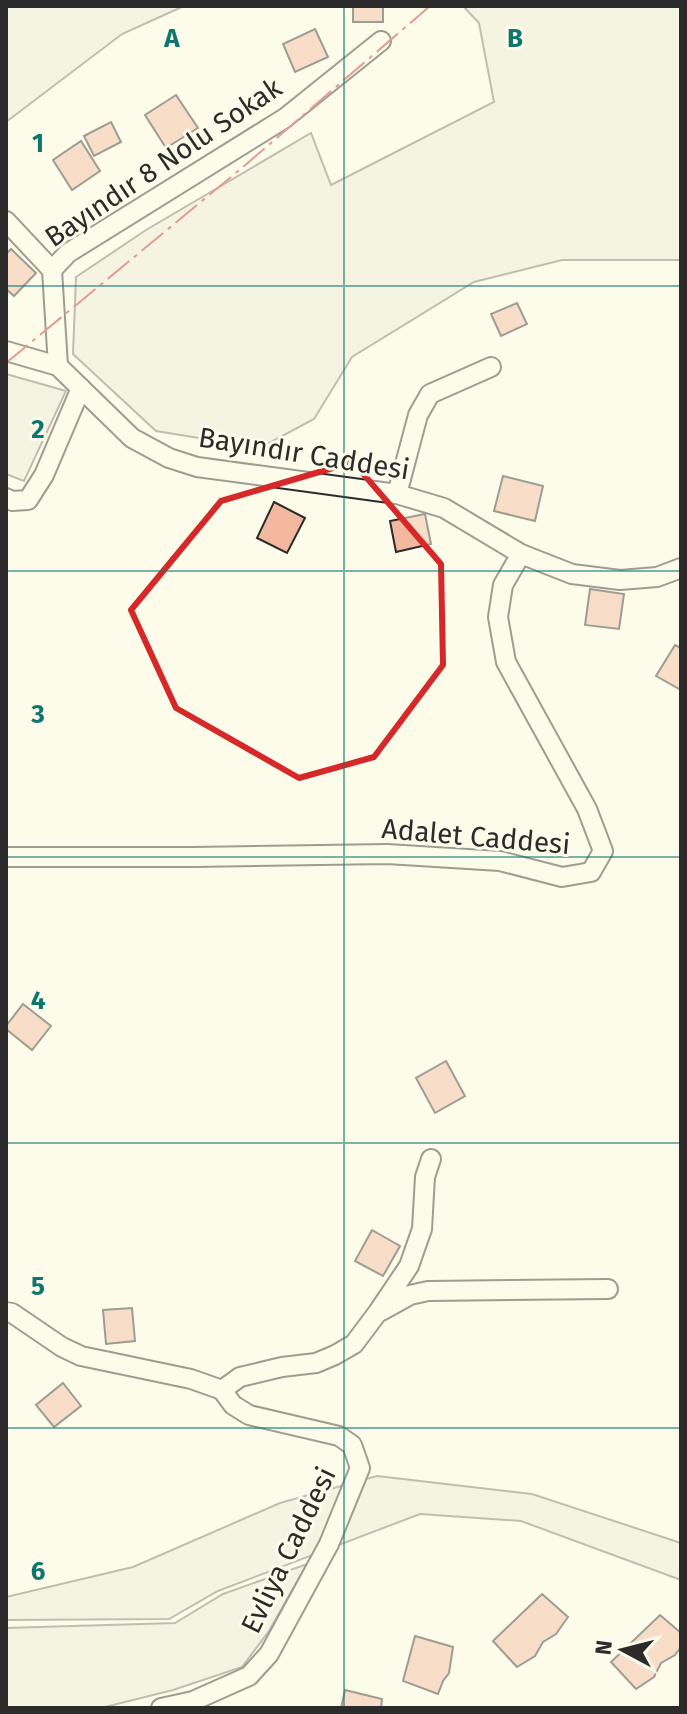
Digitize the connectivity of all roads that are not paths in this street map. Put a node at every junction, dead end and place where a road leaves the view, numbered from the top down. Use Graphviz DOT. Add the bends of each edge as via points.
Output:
graph roads {
  1 [pos="381,41"];
  2 [pos="6,221"];
  3 [pos="52,270"];
  4 [pos="6,351"];
  5 [pos="58,366"];
  6 [pos="491,367"];
  7 [pos="81,388"];
  8 [pos="397,494"];
  9 [pos="6,498"];
  10 [pos="521,554"];
  11 [pos="681,568"];
  12 [pos="6,857"];
  13 [pos="431,1159"];
  14 [pos="608,1289"];
  15 [pos="6,1312"];
  16 [pos="378,1312"];
  17 [pos="222,1390"];
  18 [pos="161,1708"];
  1 -- 3 [label="street, Bayındır 8 Nolu Sokak" via="285,118 68,253"];
  2 -- 3 [label="street"];
  3 -- 5 [label="street, Bayındır 8 Nolu Sokak"];
  4 -- 5 [label="street, Bayındır Caddesi"];
  5 -- 7 [label="street, Bayındır Caddesi"];
  6 -- 8 [label="street" via="430,394 418,415"];
  7 -- 8 [label="street, Bayındır Caddesi" via="132,438 183,463"];
  7 -- 9 [label="street" via="28,500"];
  8 -- 10 [label="street, Bayındır Caddesi" via="444,508"];
  10 -- 11 [label="street, Bayındır Caddesi" via="572,574 620,580 657,577"];
  10 -- 12 [label="street, Adalet Caddesi" via="503,585 498,617 506,662 587,809 603,851 591,872 562,877 500,861 387,854"];
  13 -- 16 [label="street" via="414,1254"];
  14 -- 16 [label="street" via="428,1291"];
  15 -- 17 [label="street" via="81,1356"];
  16 -- 17 [label="street" via="354,1344 335,1355 240,1377"];
  17 -- 18 [label="street, Evliya Caddesi" via="249,1415 339,1436 352,1445 360,1468 329,1544 269,1654 249,1676 193,1701"];
}
